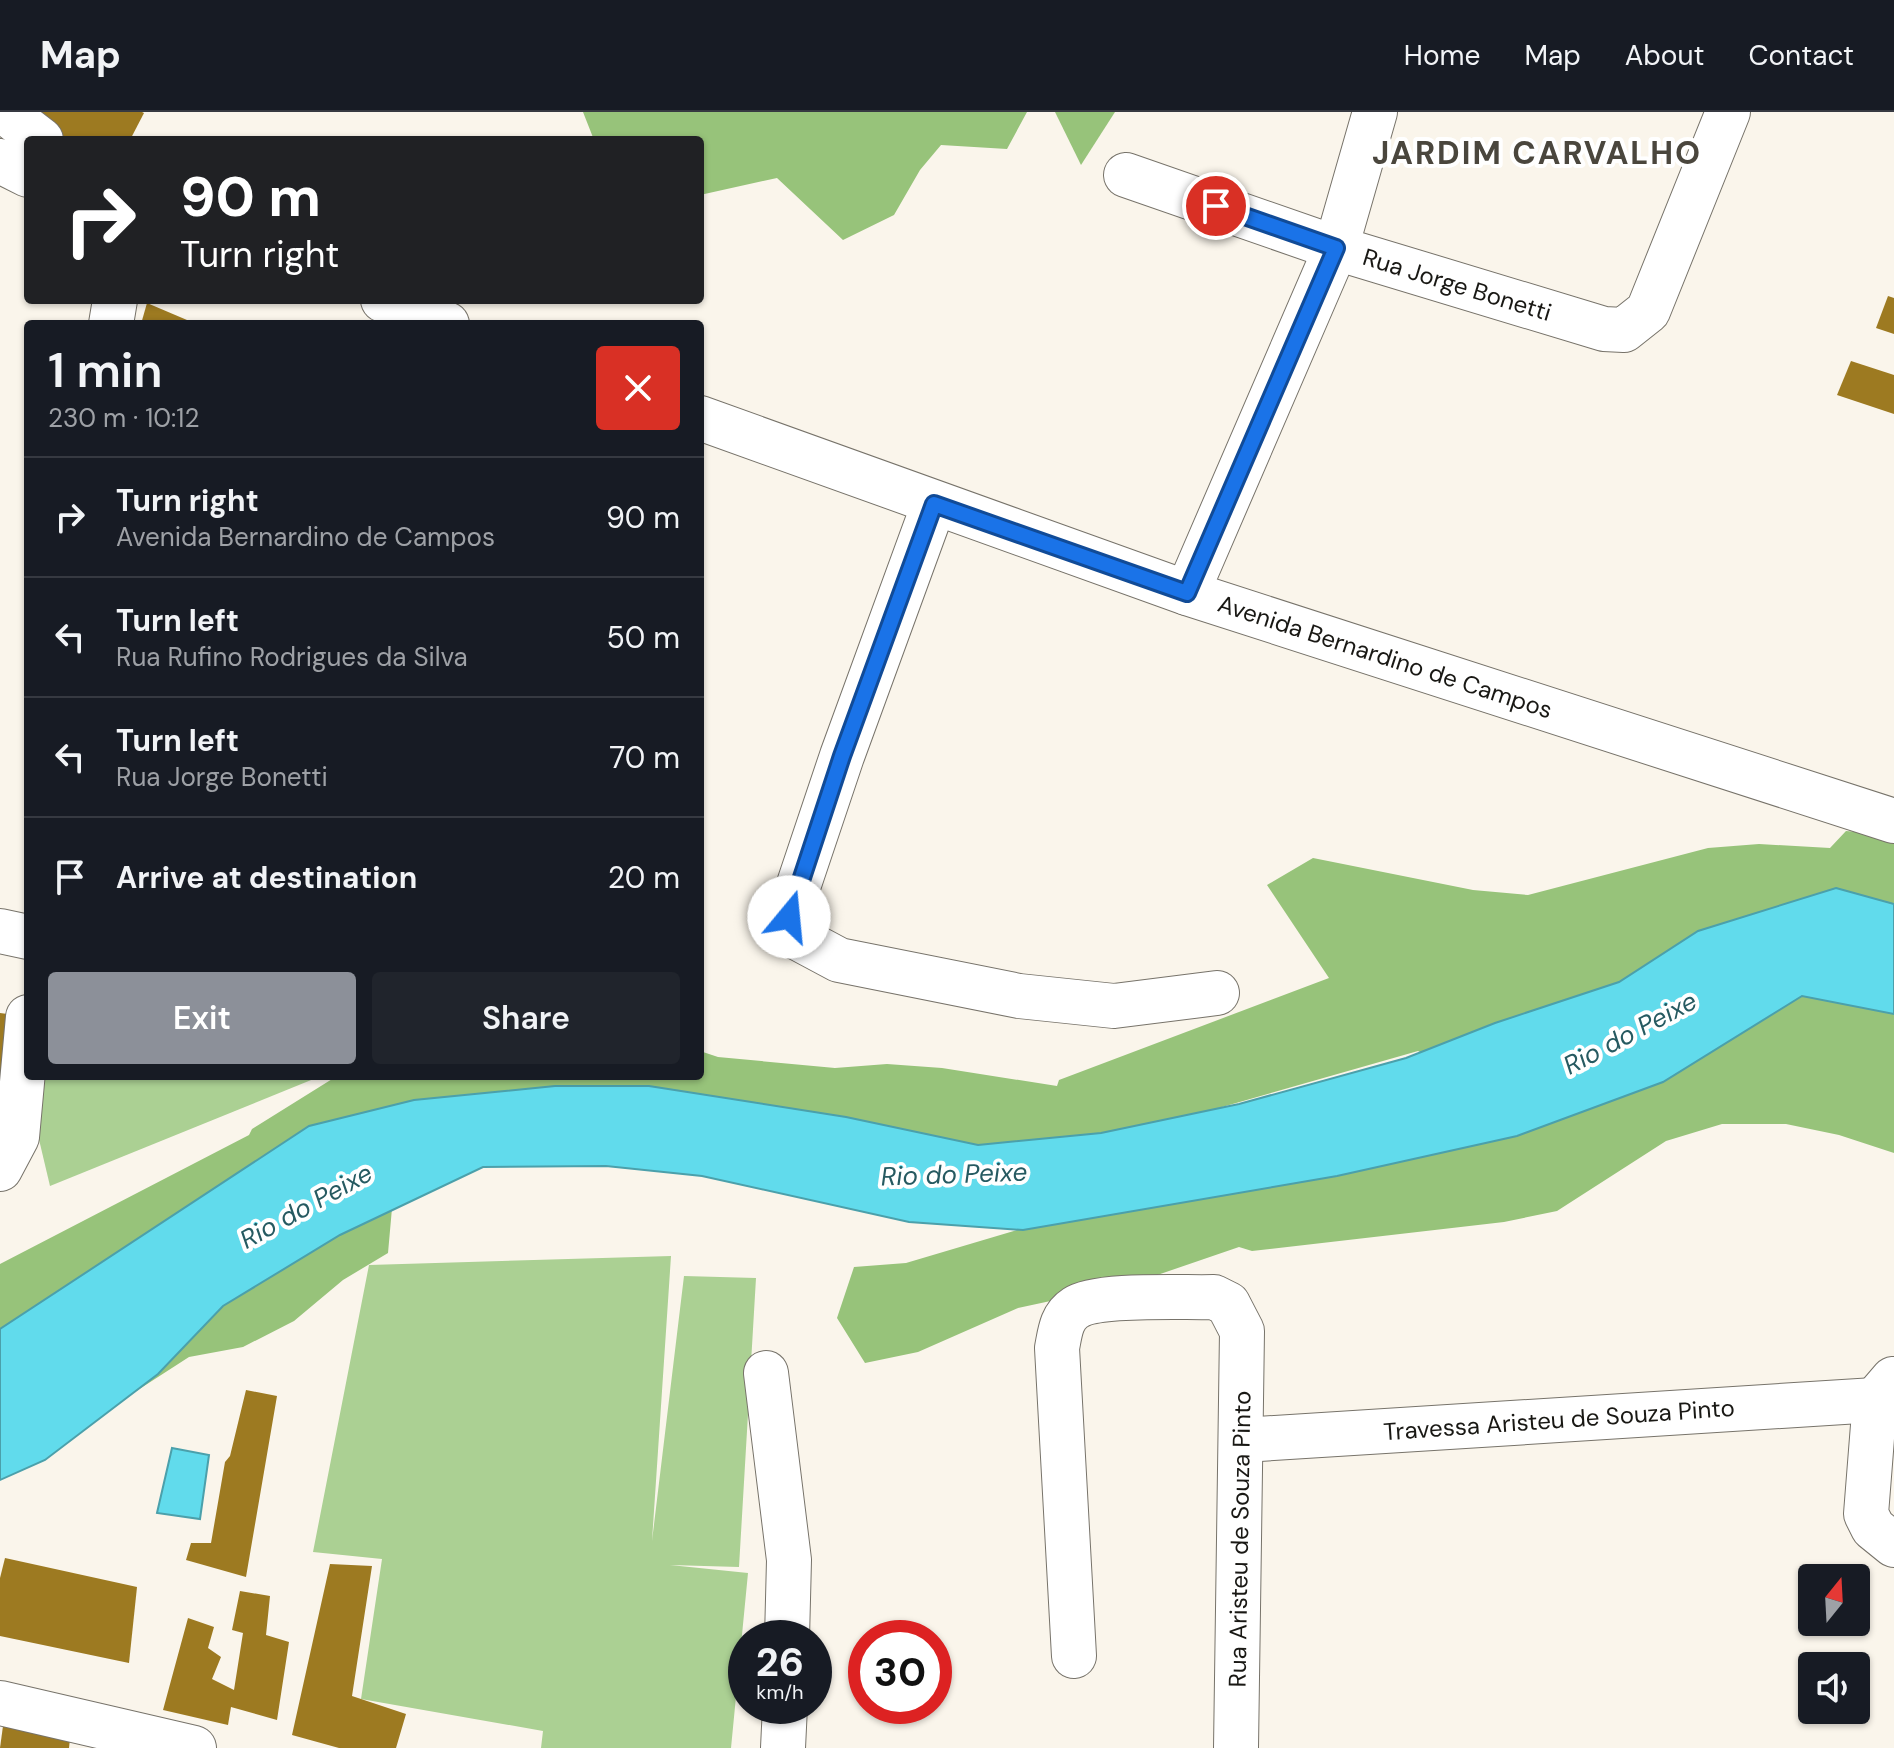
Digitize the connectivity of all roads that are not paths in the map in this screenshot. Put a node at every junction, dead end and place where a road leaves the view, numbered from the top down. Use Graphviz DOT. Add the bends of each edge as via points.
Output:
graph roads {
  1 [pos="1375,112"];
  2 [pos="1728,112"];
  3 [pos="0,161"];
  4 [pos="24,173"];
  5 [pos="1126,175"];
  6 [pos="1336,248"];
  7 [pos="394,304"];
  8 [pos="436,320"];
  9 [pos="704,419"];
  10 [pos="934,504"];
  11 [pos="1187,593"];
  12 [pos="1894,821"];
  13 [pos="0,931"];
  14 [pos="24,936"];
  15 [pos="1217,993"];
  16 [pos="24,1061"];
  17 [pos="0,1169"];
  18 [pos="766,1373"];
  19 [pos="1885,1388"];
  20 [pos="1243,1440"];
  21 [pos="1894,1545"];
  22 [pos="787,1620"];
  23 [pos="1074,1656"];
  24 [pos="0,1703"];
  25 [pos="784,1724"];
  26 [pos="194,1748"];
  27 [pos="783,1748"];
  28 [pos="1236,1748"];
  1 -- 6 [label="street"];
  2 -- 6 [label="street, Rua Jorge Bonetti" via="1648,311 1624,330 1604,329"];
  3 -- 4 [label="street"];
  5 -- 6 [label="street, Rua Jorge Bonetti"];
  6 -- 11 [label="street"];
  7 -- 8 [label="street"];
  9 -- 10 [label="street, Avenida Bernardino de Campos"];
  10 -- 11 [label="street, Avenida Bernardino de Campos"];
  10 -- 15 [label="street" via="795,896 789,917 796,937 839,960 1019,996 1114,1006"];
  11 -- 12 [label="street, Avenida Bernardino de Campos"];
  13 -- 14 [label="street"];
  16 -- 17 [label="street" via="17,1137"];
  18 -- 22 [label="street" via="789,1560"];
  19 -- 20 [label="street, Travessa Aristeu de Souza Pinto"];
  19 -- 21 [label="street, Travessa Aristeu de Souza Pinto" via="1866,1514 1873,1528"];
  20 -- 23 [label="street, Rua Aristeu de Souza Pinto" via="1242,1331 1228,1304 1214,1297 1096,1300 1075,1308 1063,1321 1057,1348"];
  20 -- 28 [label="street, Rua Aristeu de Souza Pinto"];
  24 -- 26 [label="street"];
  25 -- 27 [label="street"];
}
